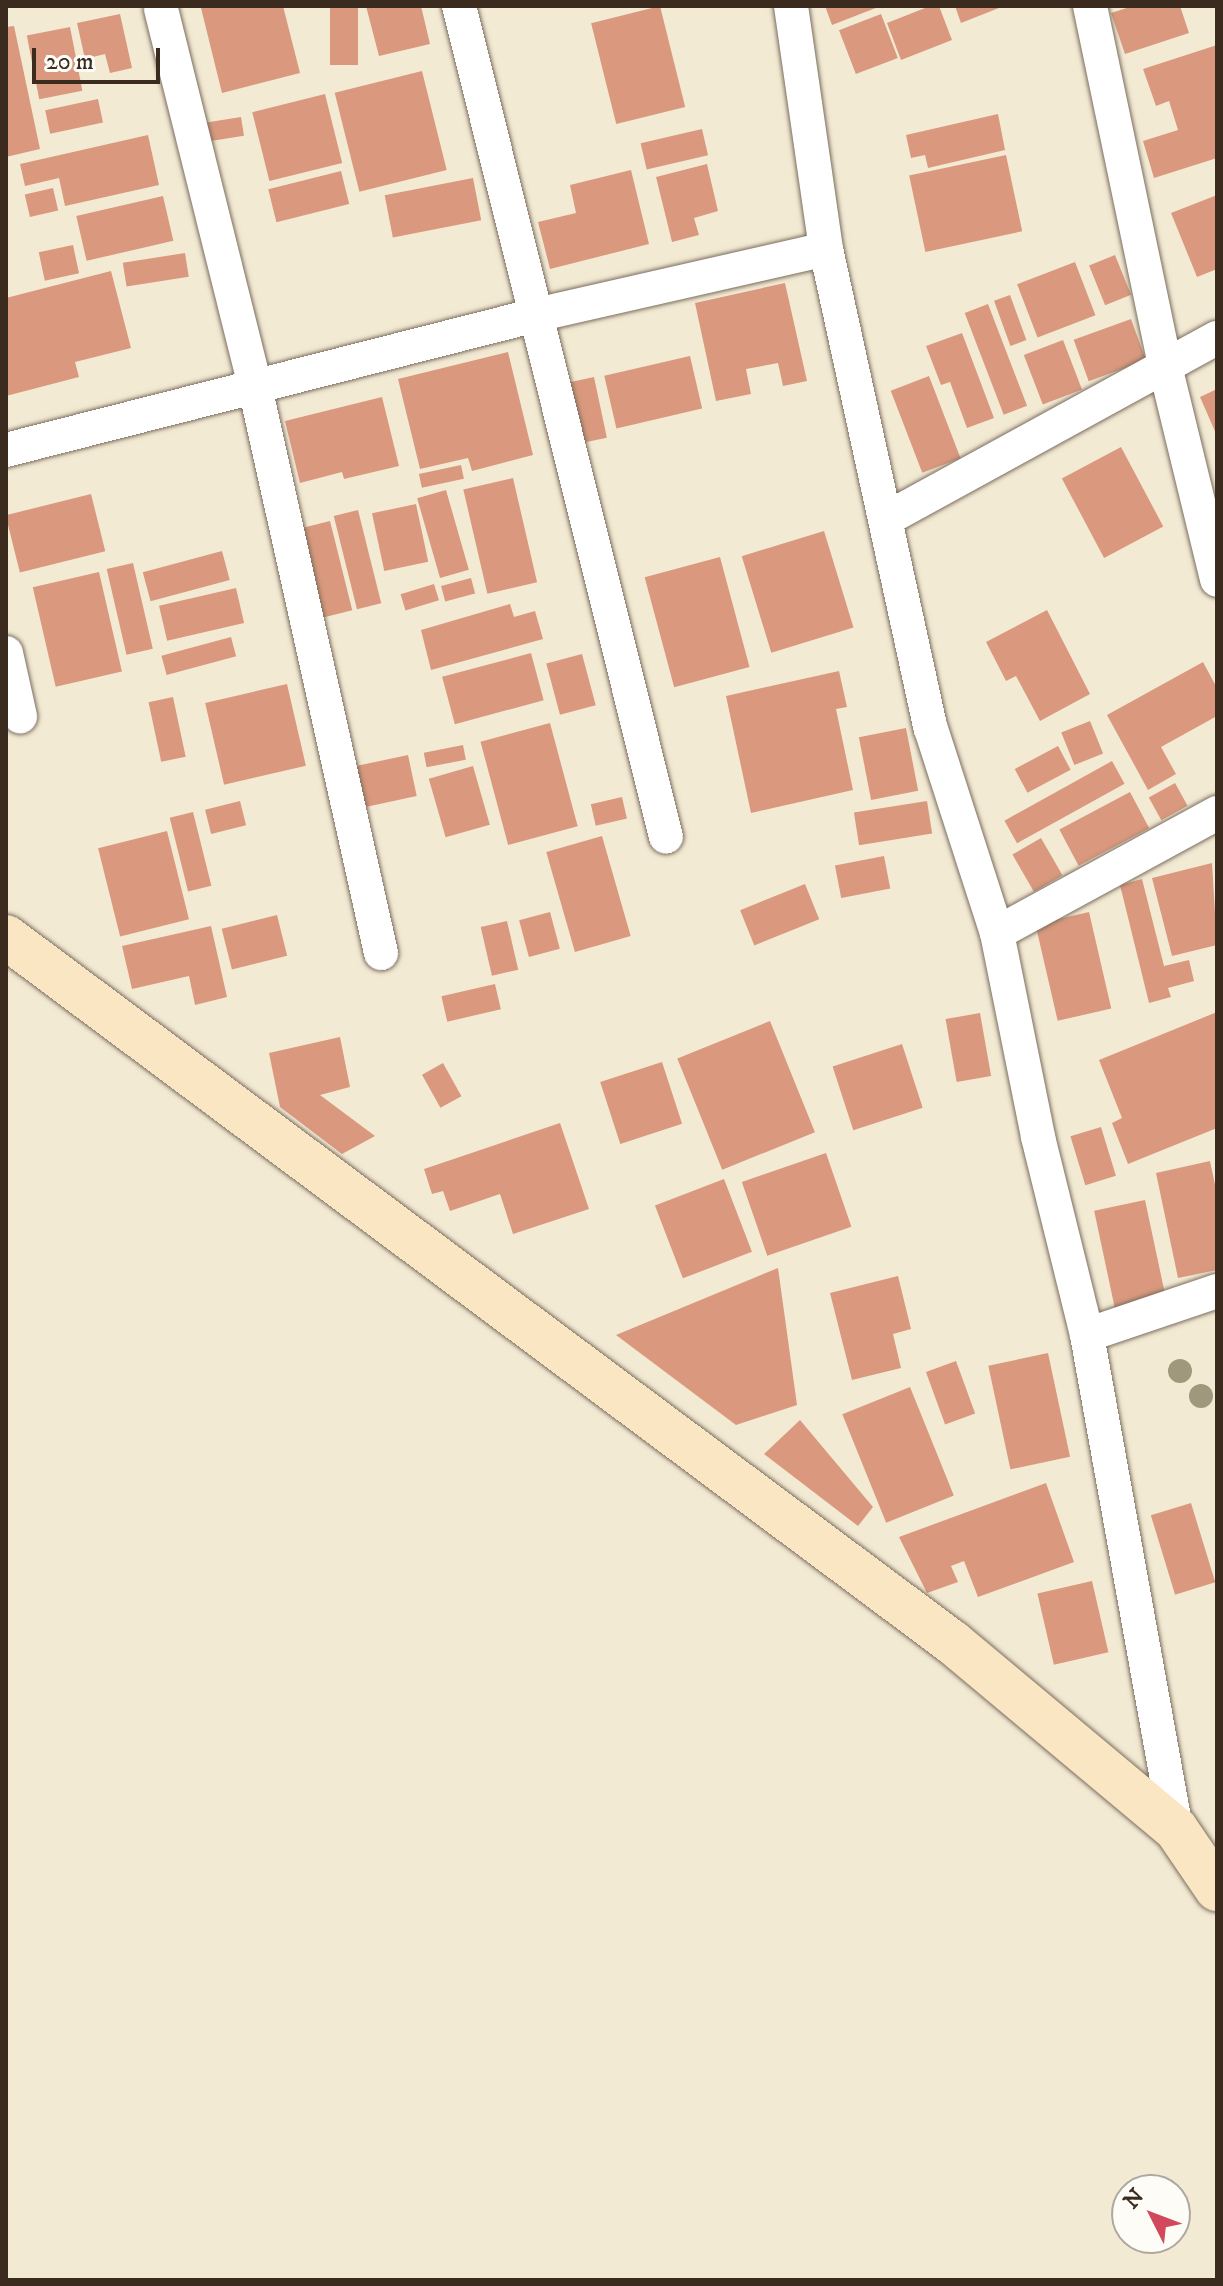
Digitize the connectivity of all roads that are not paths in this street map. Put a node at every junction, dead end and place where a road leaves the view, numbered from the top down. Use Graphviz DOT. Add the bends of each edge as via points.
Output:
graph roads {
  1 [pos="459,6"];
  2 [pos="791,6"];
  3 [pos="1090,6"];
  4 [pos="161,9"];
  5 [pos="826,249"];
  6 [pos="536,315"];
  7 [pos="1217,338"];
  8 [pos="1165,366"];
  9 [pos="255,387"];
  10 [pos="6,450"];
  11 [pos="886,519"];
  12 [pos="1217,580"];
  13 [pos="6,653"];
  14 [pos="20,716"];
  15 [pos="1217,813"];
  16 [pos="666,837"];
  17 [pos="997,933"];
  18 [pos="6,937"];
  19 [pos="381,953"];
  20 [pos="1217,1291"];
  21 [pos="1087,1335"];
  22 [pos="1176,1829"];
  23 [pos="1217,1889"];
  1 -- 6 [label="street"];
  2 -- 5 [label="street"];
  3 -- 8 [label="street"];
  4 -- 9 [label="street"];
  5 -- 6 [label="street"];
  5 -- 11 [label="street"];
  6 -- 9 [label="street"];
  6 -- 16 [label="street"];
  7 -- 8 [label="street"];
  8 -- 11 [label="street"];
  8 -- 12 [label="street"];
  9 -- 10 [label="street"];
  9 -- 19 [label="street"];
  11 -- 17 [label="street" via="931,729"];
  13 -- 14 [label="street"];
  15 -- 17 [label="street"];
  17 -- 21 [label="street" via="1038,1137"];
  18 -- 22 [label="street" via="952,1642"];
  20 -- 21 [label="street"];
  21 -- 22 [label="street"];
  22 -- 23 [label="street"];
}
